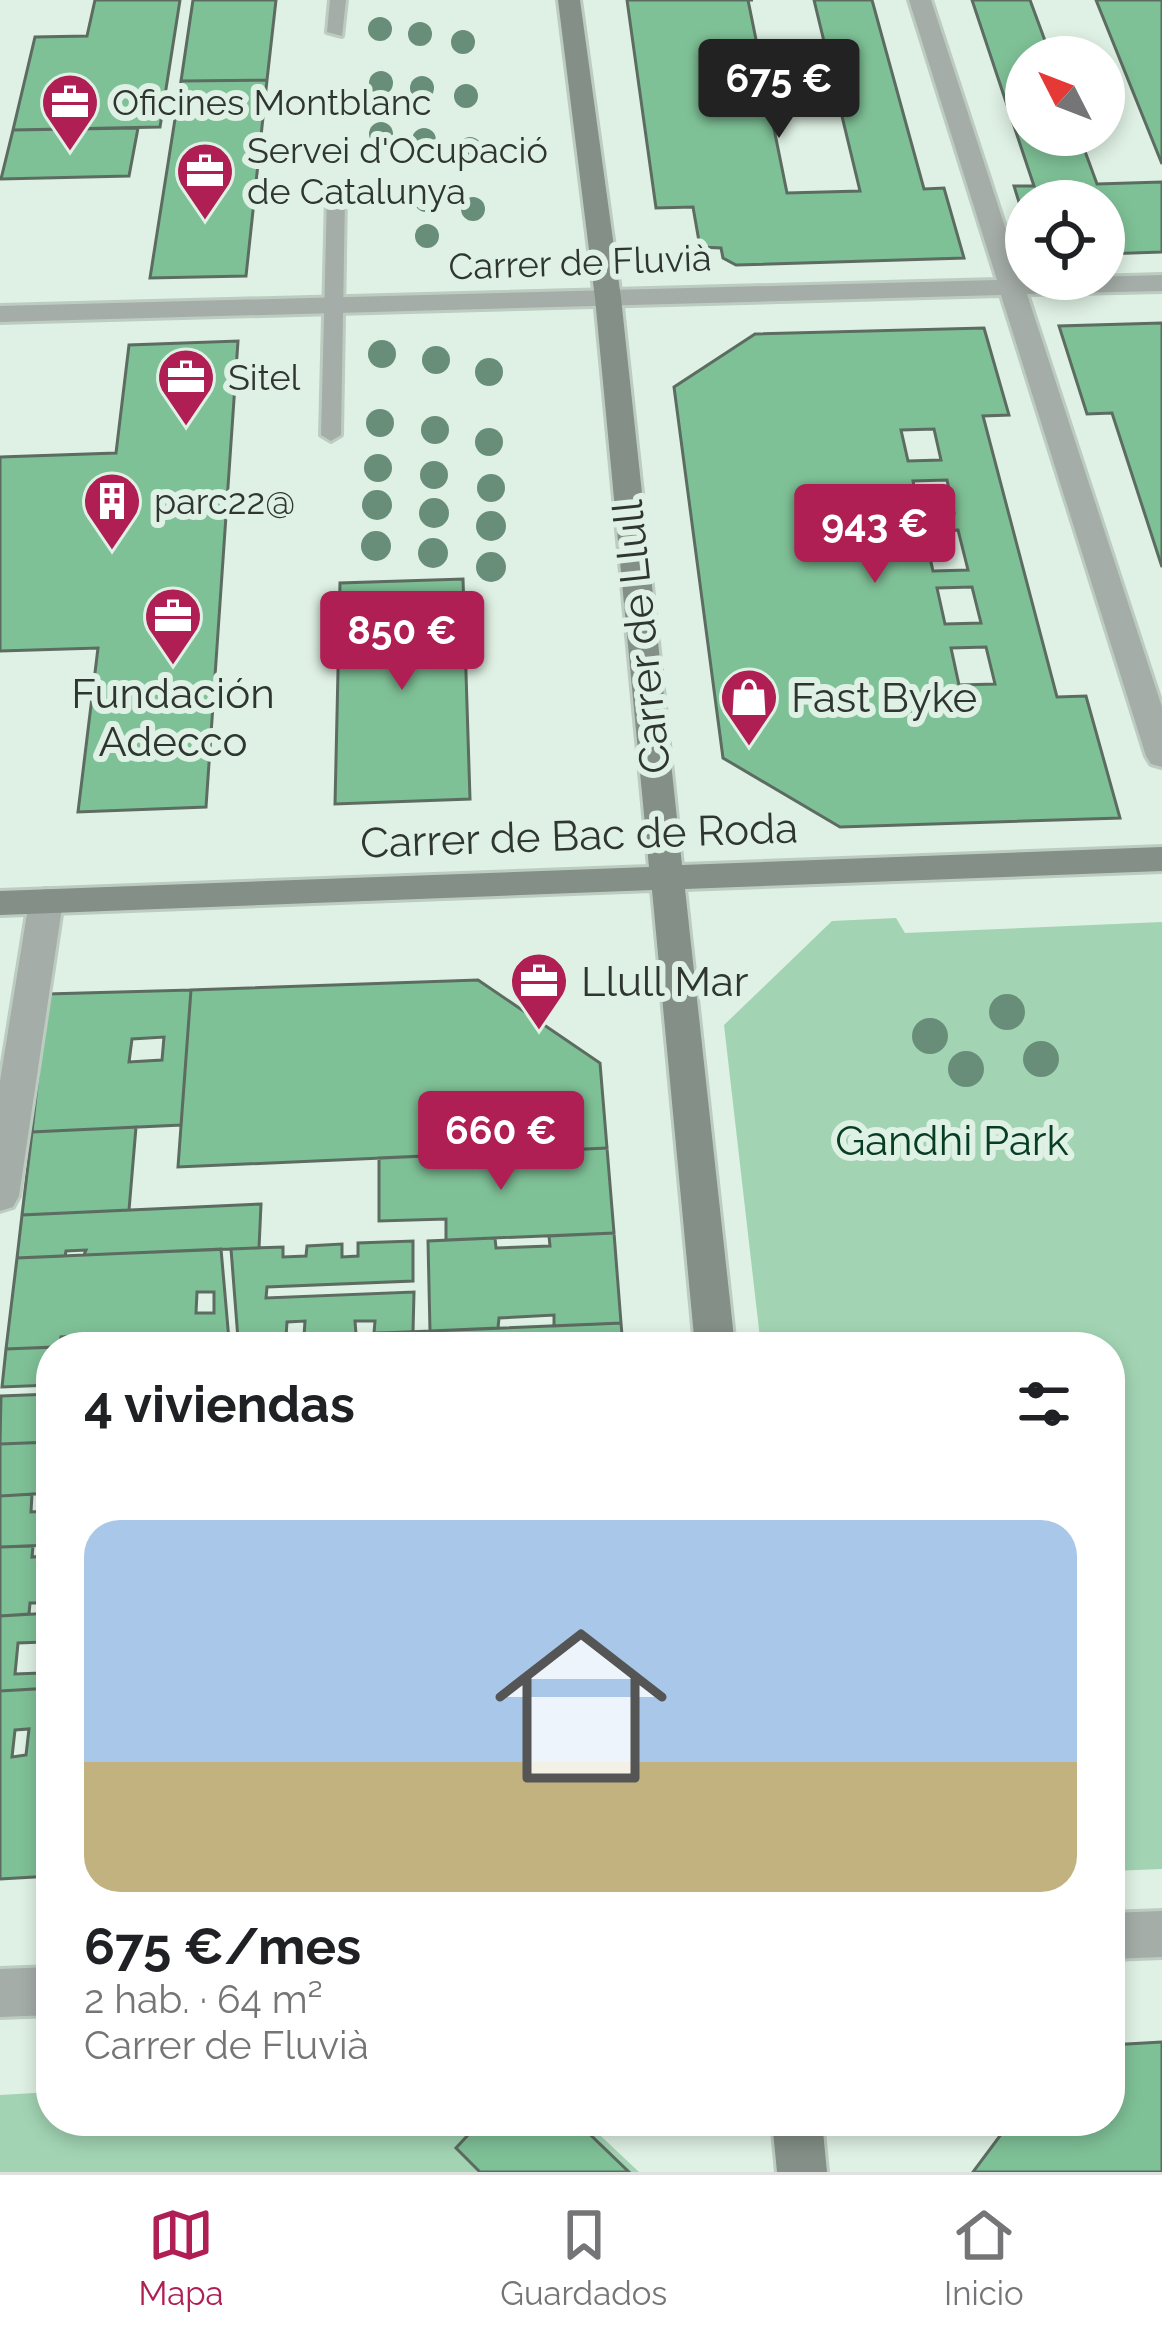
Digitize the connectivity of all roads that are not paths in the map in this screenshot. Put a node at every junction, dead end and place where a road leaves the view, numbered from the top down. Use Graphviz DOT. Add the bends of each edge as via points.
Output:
graph roads {
  1 [pos="338,0"];
  2 [pos="569,0"];
  3 [pos="920,0"];
  4 [pos="336,32"];
  5 [pos="336,196"];
  6 [pos="1005,254"];
  7 [pos="1162,283"];
  8 [pos="1125,284"];
  9 [pos="1005,287"];
  10 [pos="608,298"];
  11 [pos="1020,300"];
  12 [pos="334,305"];
  13 [pos="0,314"];
  14 [pos="331,435"];
  15 [pos="1162,756"];
  16 [pos="1162,859"];
  17 [pos="665,877"];
  18 [pos="46,901"];
  19 [pos="0,903"];
  20 [pos="0,1196"];
  21 [pos="713,1332"];
  22 [pos="1162,1934"];
  23 [pos="1125,1935"];
  24 [pos="36,1992"];
  25 [pos="0,1994"];
  26 [pos="798,2136"];
  27 [pos="802,2172"];
  1 -- 4 [label="lane"];
  2 -- 10 [label="street, Carrer de Llull"];
  3 -- 6 [label="street"];
  5 -- 12 [label="lane"];
  7 -- 8 [label="street, Carrer de Fluvià"];
  9 -- 10 [label="street, Carrer de Fluvià"];
  10 -- 12 [label="street, Carrer de Fluvià"];
  10 -- 17 [label="street, Carrer de Llull"];
  11 -- 15 [label="street"];
  12 -- 13 [label="street, Carrer de Fluvià"];
  12 -- 14 [label="lane"];
  16 -- 17 [label="street, Carrer de Bac de Roda"];
  17 -- 18 [label="street, Carrer de Bac de Roda"];
  17 -- 21 [label="street, Carrer de Llull"];
  18 -- 19 [label="street, Carrer de Bac de Roda"];
  18 -- 20 [label="street"];
  22 -- 23 [label="street"];
  24 -- 25 [label="street"];
  26 -- 27 [label="street"];
}
